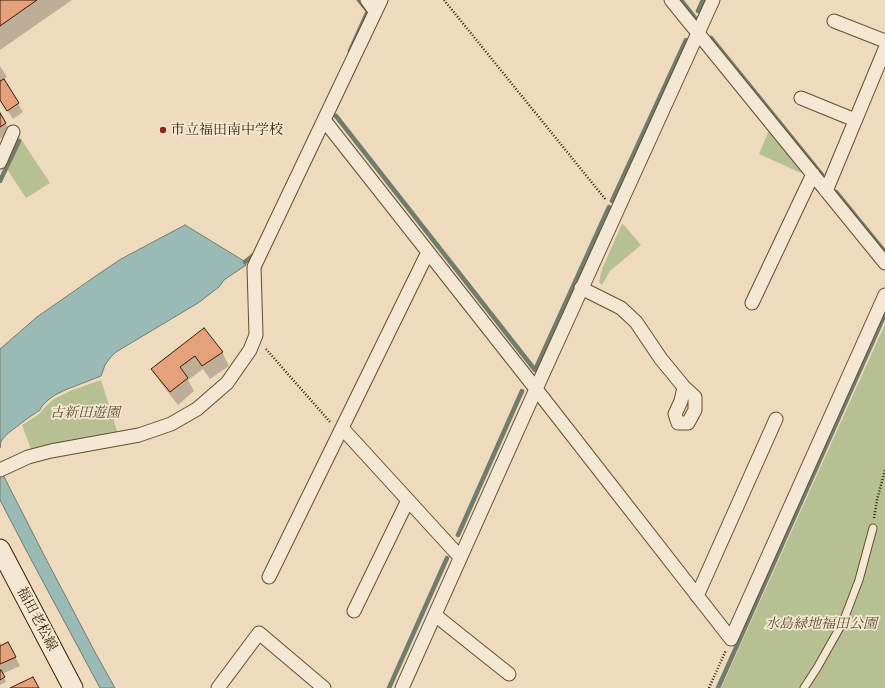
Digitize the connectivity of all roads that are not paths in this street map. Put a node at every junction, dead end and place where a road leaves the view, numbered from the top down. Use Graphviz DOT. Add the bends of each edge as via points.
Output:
graph roads {
  1 [pos="367,0"];
  2 [pos="671,0"];
  3 [pos="712,0"];
  4 [pos="378,6"];
  5 [pos="834,21"];
  6 [pos="697,33"];
  7 [pos="885,41"];
  8 [pos="885,49"];
  9 [pos="801,98"];
  10 [pos="324,120"];
  11 [pos="855,120"];
  12 [pos="13,132"];
  13 [pos="0,162"];
  14 [pos="813,174"];
  15 [pos="826,191"];
  16 [pos="428,252"];
  17 [pos="885,263"];
  18 [pos="582,288"];
  19 [pos="885,295"];
  20 [pos="752,303"];
  21 [pos="684,386"];
  22 [pos="536,389"];
  23 [pos="776,419"];
  24 [pos="341,430"];
  25 [pos="1,470"];
  26 [pos="408,500"];
  27 [pos="872,528"];
  28 [pos="0,549"];
  29 [pos="460,557"];
  30 [pos="269,577"];
  31 [pos="697,596"];
  32 [pos="354,612"];
  33 [pos="434,615"];
  34 [pos="509,674"];
  35 [pos="73,688"];
  36 [pos="218,688"];
  37 [pos="324,688"];
  38 [pos="402,688"];
  39 [pos="804,688"];
  1 -- 4 [label="street"];
  2 -- 6 [label="street"];
  3 -- 6 [label="street"];
  4 -- 10 [label="street"];
  5 -- 7 [label="street"];
  6 -- 14 [label="street"];
  6 -- 18 [label="street"];
  8 -- 11 [label="street"];
  9 -- 11 [label="street"];
  10 -- 16 [label="street"];
  10 -- 25 [label="street" via="254,267 255,337 250,350 227,383 197,409 172,424 139,435 28,457"];
  11 -- 15 [label="street"];
  12 -- 13 [label="street"];
  14 -- 15 [label="street"];
  14 -- 20 [label="street"];
  15 -- 17 [label="street"];
  16 -- 22 [label="street"];
  16 -- 24 [label="street"];
  18 -- 21 [label="street" via="621,308 636,322 661,360"];
  18 -- 22 [label="street"];
  19 -- 31 [label="street" via="731,639"];
  22 -- 29 [label="street"];
  22 -- 31 [label="street"];
  23 -- 31 [label="street"];
  24 -- 26 [label="street"];
  24 -- 30 [label="street"];
  26 -- 29 [label="street"];
  26 -- 32 [label="street"];
  27 -- 39 [label="lane" via="859,580 843,622"];
  28 -- 35 [label="main road, 福田老松線"];
  29 -- 33 [label="street"];
  33 -- 34 [label="street"];
  33 -- 38 [label="street"];
  36 -- 37 [label="street" via="259,633"];
}
